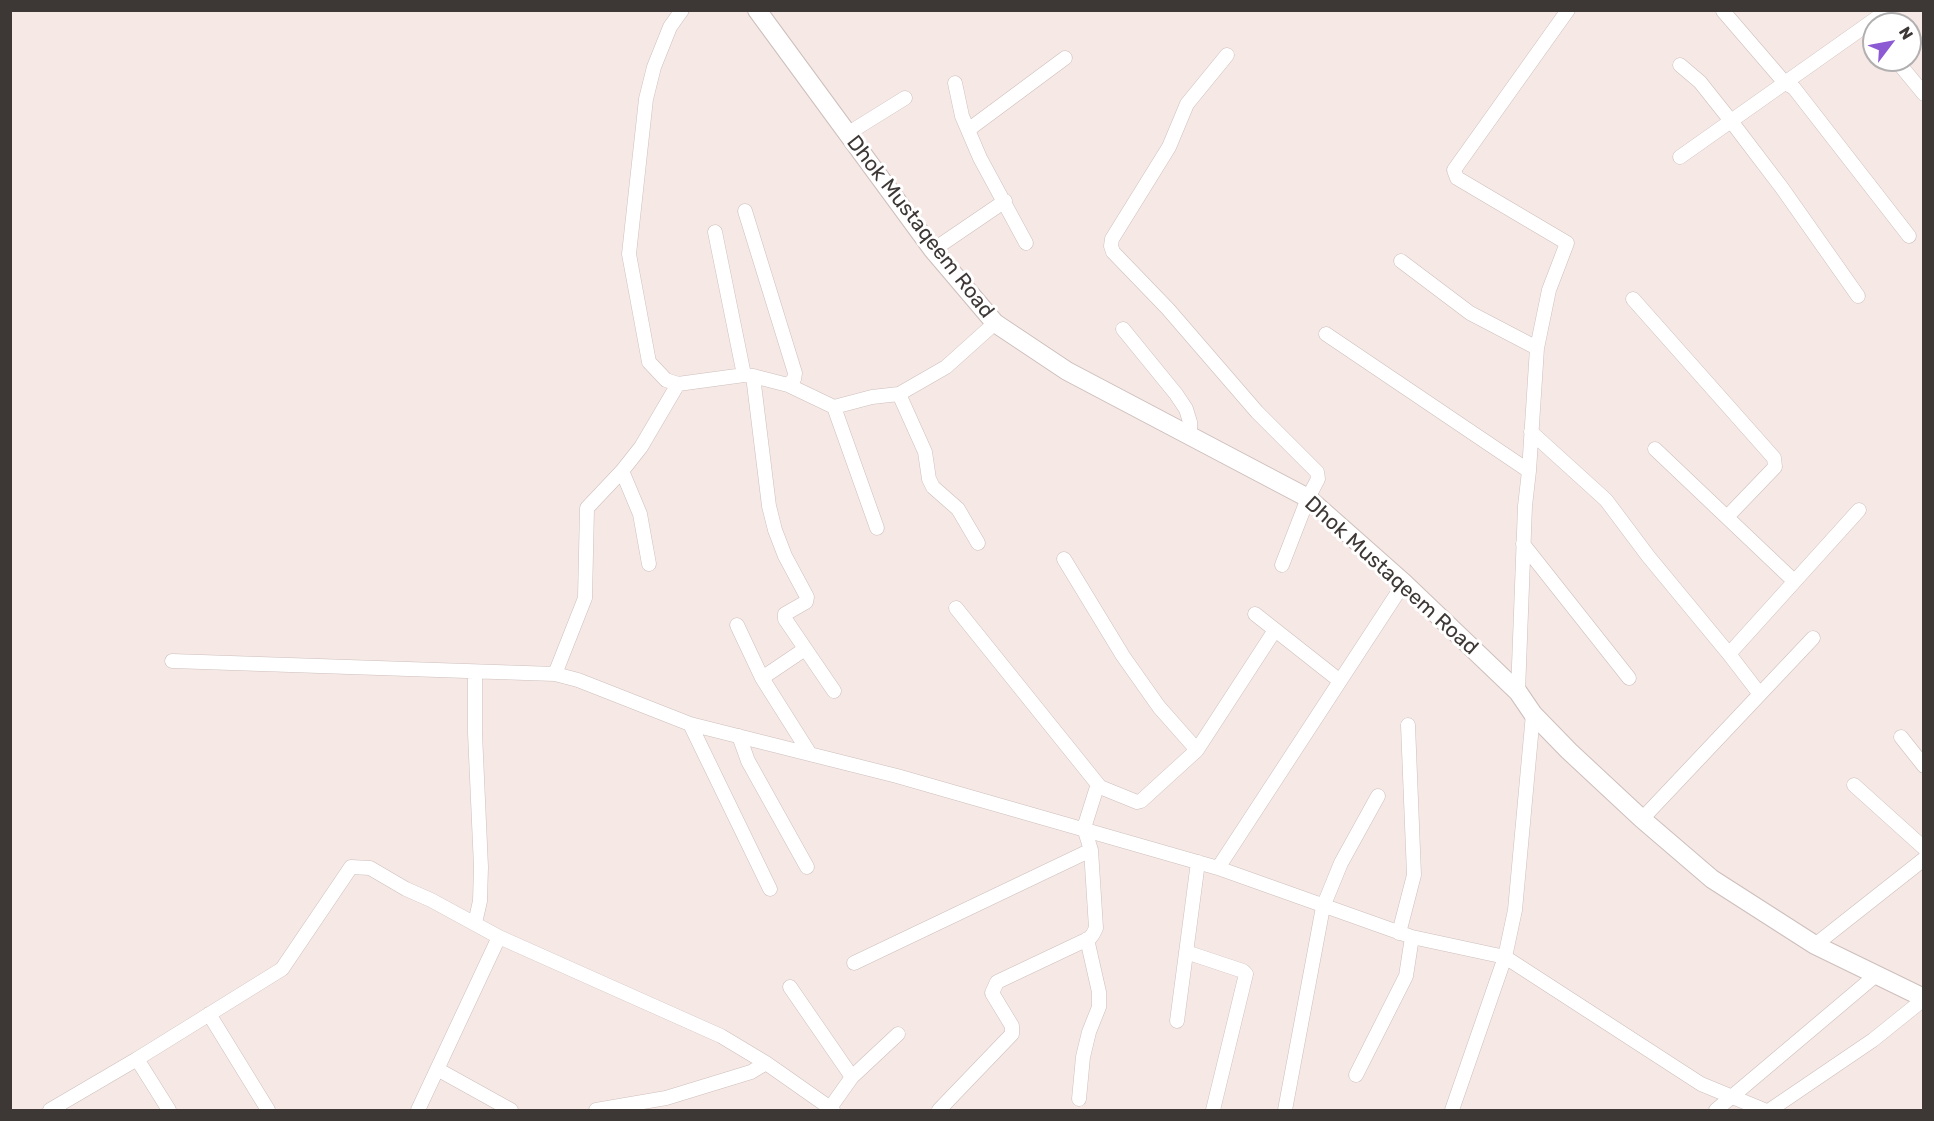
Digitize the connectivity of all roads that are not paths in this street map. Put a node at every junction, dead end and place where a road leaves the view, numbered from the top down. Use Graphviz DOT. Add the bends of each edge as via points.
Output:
graph roads {
  1 [pos="682,10"];
  2 [pos="757,10"];
  3 [pos="1568,10"];
  4 [pos="1723,11"];
  5 [pos="1862,34"];
  6 [pos="1227,55"];
  7 [pos="1065,58"];
  8 [pos="1680,65"];
  9 [pos="1906,72"];
  10 [pos="955,83"];
  11 [pos="1785,83"];
  12 [pos="1923,94"];
  13 [pos="904,98"];
  14 [pos="1731,121"];
  15 [pos="968,130"];
  16 [pos="847,134"];
  17 [pos="1680,157"];
  18 [pos="1005,201"];
  19 [pos="745,211"];
  20 [pos="715,232"];
  21 [pos="1909,236"];
  22 [pos="1026,243"];
  23 [pos="933,250"];
  24 [pos="1401,261"];
  25 [pos="1858,296"];
  26 [pos="1633,299"];
  27 [pos="995,323"];
  28 [pos="1123,329"];
  29 [pos="1326,334"];
  30 [pos="1537,348"];
  31 [pos="749,376"];
  32 [pos="678,384"];
  33 [pos="788,385"];
  34 [pos="899,394"];
  35 [pos="834,407"];
  36 [pos="1531,432"];
  37 [pos="1190,437"];
  38 [pos="1655,449"];
  39 [pos="622,471"];
  40 [pos="1529,471"];
  41 [pos="1308,498"];
  42 [pos="1859,510"];
  43 [pos="1727,517"];
  44 [pos="876,528"];
  45 [pos="978,543"];
  46 [pos="1523,544"];
  47 [pos="1064,559"];
  48 [pos="649,564"];
  49 [pos="1282,565"];
  50 [pos="1794,581"];
  51 [pos="1404,583"];
  52 [pos="956,608"];
  53 [pos="1255,614"];
  54 [pos="737,626"];
  55 [pos="1275,630"];
  56 [pos="1813,638"];
  57 [pos="805,649"];
  58 [pos="1729,654"];
  59 [pos="172,661"];
  60 [pos="475,672"];
  61 [pos="555,674"];
  62 [pos="762,678"];
  63 [pos="1629,678"];
  64 [pos="1340,681"];
  65 [pos="834,691"];
  66 [pos="1518,692"];
  67 [pos="1759,693"];
  68 [pos="1533,714"];
  69 [pos="690,724"];
  70 [pos="1408,725"];
  71 [pos="739,736"];
  72 [pos="1901,737"];
  73 [pos="1197,750"];
  74 [pos="810,754"];
  75 [pos="1923,766"];
  76 [pos="1854,785"];
  77 [pos="1100,787"];
  78 [pos="1378,796"];
  79 [pos="1642,819"];
  80 [pos="1084,828"];
  81 [pos="1923,848"];
  82 [pos="1091,850"];
  83 [pos="1923,859"];
  84 [pos="1198,862"];
  85 [pos="807,867"];
  86 [pos="1218,868"];
  87 [pos="770,889"];
  88 [pos="1323,907"];
  89 [pos="475,924"];
  90 [pos="1405,935"];
  91 [pos="499,937"];
  92 [pos="1087,939"];
  93 [pos="1815,945"];
  94 [pos="1186,952"];
  95 [pos="1505,957"];
  96 [pos="854,963"];
  97 [pos="1876,975"];
  98 [pos="790,987"];
  99 [pos="1923,998"];
  100 [pos="209,1014"];
  101 [pos="1177,1021"];
  102 [pos="898,1034"];
  103 [pos="137,1059"];
  104 [pos="766,1064"];
  105 [pos="437,1069"];
  106 [pos="1356,1075"];
  107 [pos="852,1077"];
  108 [pos="1731,1097"];
  109 [pos="1079,1099"];
  110 [pos="66,1106"];
  111 [pos="831,1109"];
  112 [pos="50,1110"];
  113 [pos="169,1110"];
  114 [pos="268,1110"];
  115 [pos="418,1110"];
  116 [pos="511,1110"];
  117 [pos="596,1110"];
  118 [pos="939,1110"];
  119 [pos="1213,1110"];
  120 [pos="1285,1110"];
  121 [pos="1452,1110"];
  122 [pos="1716,1110"];
  123 [pos="1764,1110"];
  124 [pos="1770,1110"];
  1 -- 32 [label="street" via="670,27 646,99 629,254 649,362 666,380"];
  2 -- 16 [label="street, Dhok Mustaqeem Road"];
  3 -- 30 [label="street" via="1454,170 1457,178 1567,243 1549,290"];
  4 -- 11 [label="street"];
  5 -- 11 [label="street"];
  6 -- 41 [label="street" via="1187,104 1169,147 1111,246 1257,412 1317,472 1318,479"];
  7 -- 15 [label="street"];
  8 -- 14 [label="street" via="1700,82"];
  9 -- 12 [label="street"];
  10 -- 15 [label="street"];
  11 -- 14 [label="street"];
  11 -- 21 [label="street" via="1794,88"];
  13 -- 16 [label="street"];
  14 -- 17 [label="street"];
  14 -- 25 [label="street"];
  15 -- 18 [label="street"];
  16 -- 23 [label="street, Dhok Mustaqeem Road"];
  18 -- 22 [label="street"];
  18 -- 23 [label="street"];
  19 -- 33 [label="street" via="795,374"];
  20 -- 31 [label="street"];
  23 -- 27 [label="street, Dhok Mustaqeem Road"];
  24 -- 30 [label="street" via="1470,313"];
  26 -- 43 [label="street" via="1774,458 1775,467"];
  27 -- 34 [label="street" via="946,367"];
  27 -- 37 [label="street, Dhok Mustaqeem Road" via="1067,371"];
  28 -- 37 [label="street" via="1186,409"];
  29 -- 40 [label="street"];
  30 -- 36 [label="street"];
  31 -- 32 [label="street"];
  31 -- 33 [label="street"];
  31 -- 57 [label="street" via="775,530 807,597 806,602 785,614 785,619"];
  32 -- 39 [label="street"];
  33 -- 35 [label="street"];
  34 -- 35 [label="street"];
  34 -- 45 [label="street" via="925,452 933,487 958,509"];
  35 -- 44 [label="street"];
  36 -- 40 [label="street"];
  36 -- 58 [label="street" via="1606,500"];
  37 -- 41 [label="street, Dhok Mustaqeem Road"];
  38 -- 43 [label="street"];
  39 -- 48 [label="street" via="640,514"];
  39 -- 61 [label="street" via="587,508 585,598"];
  40 -- 46 [label="street"];
  41 -- 49 [label="street"];
  41 -- 51 [label="street, Dhok Mustaqeem Road"];
  42 -- 50 [label="street"];
  43 -- 50 [label="street"];
  46 -- 63 [label="street"];
  46 -- 66 [label="street"];
  47 -- 73 [label="street" via="1122,656"];
  50 -- 58 [label="street"];
  51 -- 64 [label="street"];
  51 -- 66 [label="street, Dhok Mustaqeem Road"];
  52 -- 77 [label="street"];
  53 -- 55 [label="street"];
  54 -- 62 [label="street"];
  55 -- 64 [label="street"];
  55 -- 73 [label="street"];
  56 -- 67 [label="street"];
  57 -- 62 [label="street"];
  57 -- 65 [label="street"];
  58 -- 67 [label="street"];
  59 -- 60 [label="street"];
  60 -- 61 [label="street"];
  60 -- 89 [label="street" via="481,867"];
  61 -- 69 [label="street"];
  62 -- 74 [label="street"];
  64 -- 86 [label="street"];
  66 -- 68 [label="street, Dhok Mustaqeem Road"];
  67 -- 79 [label="street"];
  68 -- 79 [label="street, Dhok Mustaqeem Road"];
  68 -- 95 [label="street" via="1515,910"];
  69 -- 71 [label="street"];
  69 -- 87 [label="street"];
  70 -- 90 [label="street" via="1414,875"];
  71 -- 74 [label="street"];
  71 -- 85 [label="street" via="748,761"];
  72 -- 75 [label="street"];
  73 -- 77 [label="street" via="1141,801"];
  74 -- 80 [label="street"];
  76 -- 81 [label="street"];
  77 -- 80 [label="street"];
  78 -- 88 [label="street" via="1341,863"];
  79 -- 93 [label="street, Dhok Mustaqeem Road" via="1712,879"];
  80 -- 82 [label="street"];
  80 -- 84 [label="street"];
  82 -- 92 [label="street" via="1096,928"];
  82 -- 96 [label="street"];
  83 -- 93 [label="street"];
  84 -- 86 [label="street"];
  84 -- 94 [label="street"];
  86 -- 88 [label="street"];
  88 -- 90 [label="street"];
  88 -- 120 [label="street"];
  89 -- 91 [label="street"];
  89 -- 100 [label="street" via="370,868 351,867 282,969"];
  90 -- 95 [label="street"];
  90 -- 106 [label="street" via="1406,976"];
  91 -- 104 [label="street" via="721,1036"];
  91 -- 105 [label="street"];
  92 -- 109 [label="street" via="1099,1006 1087,1040"];
  92 -- 118 [label="street" via="997,982 992,993 1012,1026 1012,1034"];
  93 -- 97 [label="street, Dhok Mustaqeem Road"];
  94 -- 101 [label="street"];
  94 -- 119 [label="street" via="1246,974"];
  95 -- 108 [label="street" via="1701,1084"];
  95 -- 121 [label="street"];
  97 -- 99 [label="street, Dhok Mustaqeem Road"];
  97 -- 108 [label="street"];
  98 -- 107 [label="street"];
  99 -- 124 [label="street" via="1873,1040"];
  100 -- 103 [label="street"];
  100 -- 114 [label="street"];
  102 -- 107 [label="street"];
  103 -- 110 [label="street"];
  103 -- 113 [label="street"];
  104 -- 111 [label="street"];
  104 -- 117 [label="street" via="666,1098"];
  105 -- 115 [label="street"];
  105 -- 116 [label="street"];
  107 -- 111 [label="street"];
  108 -- 122 [label="street"];
  108 -- 123 [label="street"];
  110 -- 112 [label="street"];
}
